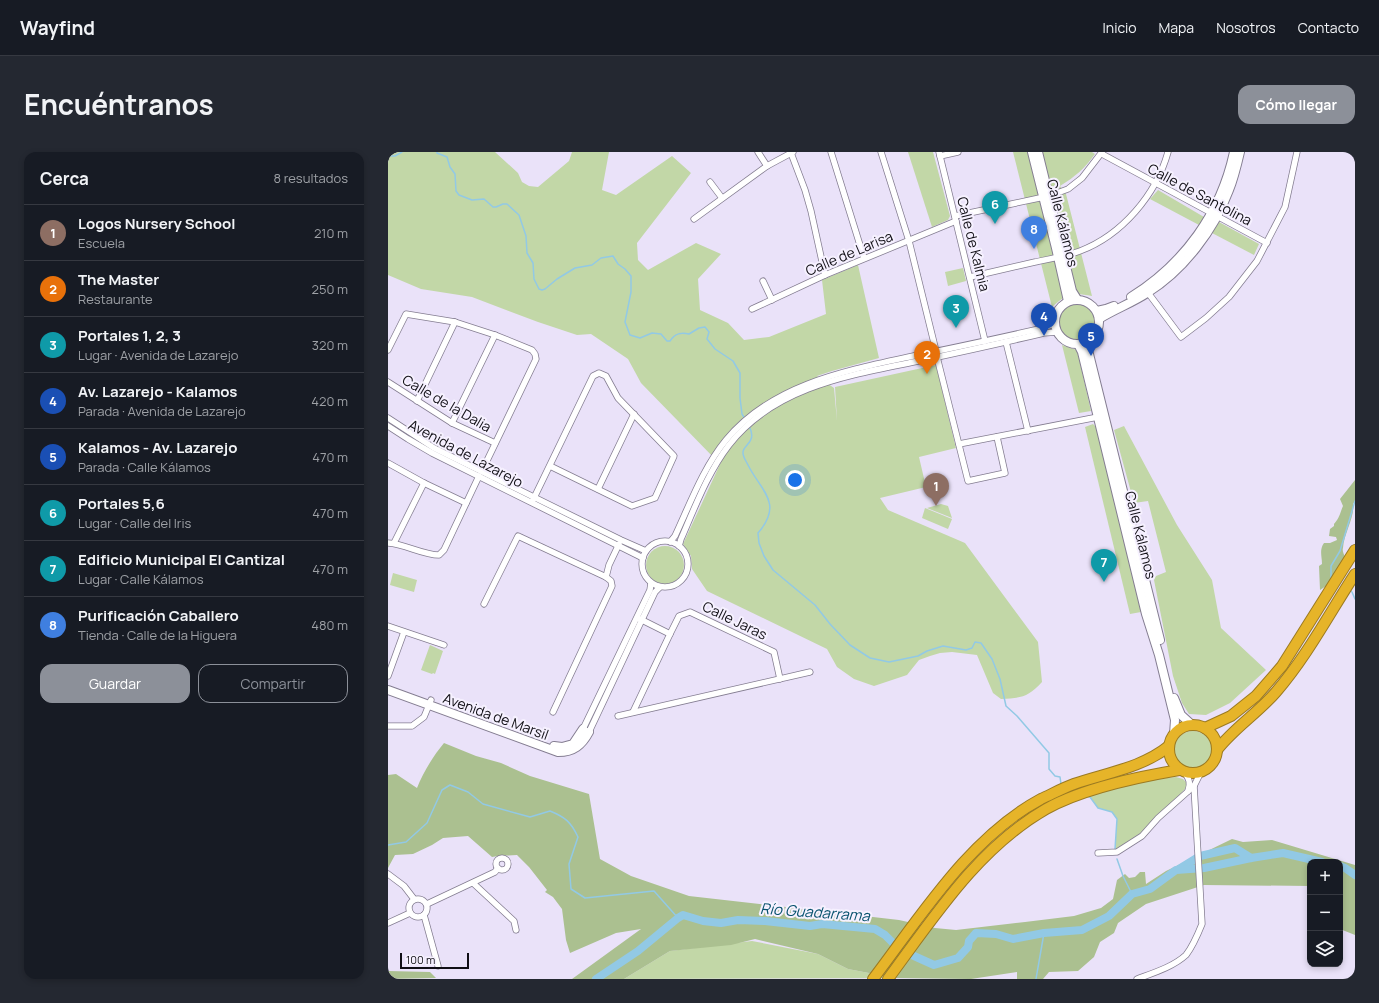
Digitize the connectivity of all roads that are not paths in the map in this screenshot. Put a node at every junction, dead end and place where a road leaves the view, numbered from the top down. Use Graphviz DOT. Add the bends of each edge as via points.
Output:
graph roads {
  1 [pos="758,152"];
  2 [pos="831,152"];
  3 [pos="881,152"];
  4 [pos="958,152"];
  5 [pos="1032,152"];
  6 [pos="1038,152"];
  7 [pos="1168,152"];
  8 [pos="1234,152"];
  9 [pos="1240,152"];
  10 [pos="1297,152"];
  11 [pos="792,153"];
  12 [pos="1102,153"];
  13 [pos="940,154"];
  14 [pos="767,166"];
  15 [pos="710,182"];
  16 [pos="1156,183"];
  17 [pos="1046,197"];
  18 [pos="722,198"];
  19 [pos="1215,215"];
  20 [pos="694,219"];
  21 [pos="956,219"];
  22 [pos="909,241"];
  23 [pos="1267,243"];
  24 [pos="1061,256"];
  25 [pos="864,258"];
  26 [pos="825,275"];
  27 [pos="970,277"];
  28 [pos="763,281"];
  29 [pos="1147,290"];
  30 [pos="1077,299"];
  31 [pos="772,300"];
  32 [pos="1068,301"];
  33 [pos="752,309"];
  34 [pos="1097,311"];
  35 [pos="1099,319"];
  36 [pos="455,322"];
  37 [pos="1055,323"];
  38 [pos="1057,332"];
  39 [pos="495,335"];
  40 [pos="985,341"];
  41 [pos="1088,341"];
  42 [pos="1006,342"];
  43 [pos="1078,344"];
  44 [pos="388,350"];
  45 [pos="937,354"];
  46 [pos="388,382"];
  47 [pos="417,401"];
  48 [pos="634,414"];
  49 [pos="1098,417"];
  50 [pos="388,418"];
  51 [pos="452,423"];
  52 [pos="388,426"];
  53 [pos="1028,431"];
  54 [pos="997,437"];
  55 [pos="495,443"];
  56 [pos="959,444"];
  57 [pos="715,459"];
  58 [pos="388,462"];
  59 [pos="550,466"];
  60 [pos="481,474"];
  61 [pos="424,483"];
  62 [pos="598,489"];
  63 [pos="533,500"];
  64 [pos="466,503"];
  65 [pos="621,540"];
  66 [pos="670,542"];
  67 [pos="391,543"];
  68 [pos="618,546"];
  69 [pos="679,546"];
  70 [pos="1355,550"];
  71 [pos="646,551"];
  72 [pos="643,558"];
  73 [pos="606,577"];
  74 [pos="1353,577"];
  75 [pos="651,583"];
  76 [pos="660,587"];
  77 [pos="484,604"];
  78 [pos="637,617"];
  79 [pos="642,620"];
  80 [pos="388,626"];
  81 [pos="404,632"];
  82 [pos="670,634"];
  83 [pos="444,645"];
  84 [pos="810,672"];
  85 [pos="388,676"];
  86 [pos="780,679"];
  87 [pos="388,684"];
  88 [pos="388,690"];
  89 [pos="430,702"];
  90 [pos="553,712"];
  91 [pos="633,712"];
  92 [pos="618,716"];
  93 [pos="1192,725"];
  94 [pos="388,726"];
  95 [pos="1205,728"];
  96 [pos="586,731"];
  97 [pos="1174,734"];
  98 [pos="1169,746"];
  99 [pos="1217,750"];
  100 [pos="1182,771"];
  101 [pos="1201,772"];
  102 [pos="1194,786"];
  103 [pos="1187,792"];
  104 [pos="1098,853"];
  105 [pos="498,868"];
  106 [pos="388,874"];
  107 [pos="473,883"];
  108 [pos="414,899"];
  109 [pos="427,904"];
  110 [pos="410,913"];
  111 [pos="424,915"];
  112 [pos="388,923"];
  113 [pos="516,930"];
  114 [pos="438,966"];
  115 [pos="873,979"];
  116 [pos="888,979"];
  117 [pos="1137,979"];
  1 -- 14 [label="street"];
  2 -- 25 [label="street"];
  3 -- 22 [label="street"];
  4 -- 13 [label="street"];
  5 -- 17 [label="main road, Calle Kálamos"];
  6 -- 17 [label="main road, Calle Kálamos"];
  7 -- 16 [label="street"];
  8 -- 19 [label="main road"];
  9 -- 19 [label="main road" via="1230,190"];
  10 -- 23 [label="street" via="1285,207"];
  11 -- 14 [label="street"];
  11 -- 26 [label="street" via="811,211"];
  12 -- 16 [label="street, Calle de Santolina"];
  12 -- 17 [label="street, Calle de Larisa" via="1082,178 1068,189"];
  13 -- 21 [label="street, Calle de Kalmia"];
  14 -- 18 [label="street"];
  15 -- 18 [label="street"];
  16 -- 19 [label="street, Calle de Santolina"];
  16 -- 24 [label="street" via="1129,219 1107,237 1081,250"];
  17 -- 21 [label="street, Calle de Larisa"];
  17 -- 24 [label="main road, Calle Kálamos"];
  18 -- 20 [label="street"];
  19 -- 23 [label="street, Calle de Santolina"];
  19 -- 29 [label="main road" via="1194,242"];
  21 -- 22 [label="street, Calle de Larisa"];
  21 -- 27 [label="street, Calle de Kalmia"];
  22 -- 25 [label="street, Calle de Larisa"];
  22 -- 45 [label="street"];
  23 -- 29 [label="street" via="1257,261 1229,297 1181,338"];
  24 -- 27 [label="street"];
  24 -- 30 [label="main road, Calle Kálamos" via="1072,292"];
  24 -- 32 [label="main road, Calle Kálamos"];
  25 -- 26 [label="street, Calle de Larisa"];
  26 -- 31 [label="street, Calle de Larisa"];
  27 -- 40 [label="street, Calle de Kalmia"];
  28 -- 31 [label="street"];
  29 -- 34 [label="main road"];
  29 -- 35 [label="main road"];
  30 -- 32 [label="main road"];
  30 -- 34 [label="main road" via="1088,302"];
  31 -- 33 [label="street, Calle de Larisa"];
  32 -- 37 [label="main road" via="1059,308"];
  34 -- 35 [label="main road"];
  35 -- 41 [label="main road" via="1098,330"];
  36 -- 39 [label="street, Avenida de Lazarejo"];
  36 -- 44 [label="street, Avenida de Lazarejo" via="406,314"];
  36 -- 47 [label="street"];
  37 -- 38 [label="main road"];
  37 -- 40 [label="street"];
  38 -- 42 [label="street"];
  38 -- 43 [label="main road" via="1064,340"];
  39 -- 51 [label="street"];
  39 -- 55 [label="street, Avenida de Lazarejo" via="532,350 536,359"];
  40 -- 45 [label="street"];
  41 -- 43 [label="main road"];
  41 -- 93 [label="main road, Calle Kálamos" via="1088,350 1174,699 1181,715"];
  42 -- 45 [label="street"];
  42 -- 53 [label="street"];
  43 -- 49 [label="main road, Calle Kálamos"];
  45 -- 56 [label="street"];
  45 -- 57 [label="street" via="873,365 775,398 730,436"];
  46 -- 47 [label="street, Calle de la Dalia"];
  47 -- 51 [label="street, Calle de la Dalia"];
  48 -- 59 [label="street, Avenida de Lazarejo" via="618,398 606,376 599,373 593,376"];
  48 -- 62 [label="street"];
  48 -- 62 [label="street, Avenida de Lazarejo" via="674,456 655,498 632,506"];
  49 -- 53 [label="street"];
  49 -- 97 [label="main road, Calle Kálamos" via="1175,720"];
  50 -- 60 [label="street, Avenida de Lazarejo"];
  51 -- 55 [label="street, Calle de la Dalia"];
  52 -- 60 [label="street, Avenida de Lazarejo" via="432,453"];
  53 -- 54 [label="street"];
  54 -- 56 [label="street"];
  54 -- 56 [label="street" via="1005,473 968,480"];
  55 -- 60 [label="street, Avenida de Lazarejo"];
  57 -- 66 [label="street"];
  57 -- 69 [label="street"];
  58 -- 61 [label="street"];
  59 -- 62 [label="street, Avenida de Lazarejo"];
  59 -- 63 [label="street, Avenida de Lazarejo"];
  60 -- 63 [label="street, Avenida de Lazarejo"];
  60 -- 64 [label="street"];
  61 -- 64 [label="street"];
  61 -- 67 [label="street"];
  63 -- 65 [label="street, Avenida de Lazarejo"];
  63 -- 68 [label="street, Avenida de Lazarejo"];
  64 -- 67 [label="street" via="444,550 439,555"];
  65 -- 68 [label="street"];
  65 -- 71 [label="street, Avenida de Lazarejo"];
  66 -- 69 [label="street"];
  66 -- 71 [label="street" via="659,542"];
  68 -- 72 [label="street, Avenida de Lazarejo"];
  68 -- 73 [label="street"];
  69 -- 76 [label="street" via="688,562 686,574 672,586"];
  70 -- 95 [label="highway" via="1282,666 1256,696 1231,716"];
  71 -- 72 [label="street"];
  72 -- 75 [label="street" via="642,569"];
  73 -- 77 [label="street" via="518,536"];
  73 -- 90 [label="street" via="612,586"];
  74 -- 99 [label="highway" via="1300,662 1276,693"];
  75 -- 76 [label="street"];
  75 -- 78 [label="street"];
  76 -- 79 [label="street"];
  78 -- 79 [label="street"];
  78 -- 96 [label="street"];
  79 -- 82 [label="street"];
  79 -- 96 [label="street"];
  80 -- 81 [label="street"];
  81 -- 83 [label="street"];
  81 -- 85 [label="street"];
  82 -- 86 [label="street, Calle Jaras" via="679,616 690,612 774,652"];
  82 -- 91 [label="street, Calle Jaras"];
  84 -- 86 [label="street"];
  86 -- 91 [label="street"];
  87 -- 89 [label="main road, Avenida de Marsil"];
  88 -- 89 [label="main road, Avenida de Marsil"];
  89 -- 94 [label="street" via="424,717 412,726"];
  89 -- 96 [label="main road, Avenida de Marsil" via="556,746 573,744"];
  91 -- 92 [label="street"];
  93 -- 95 [label="highway"];
  93 -- 97 [label="highway" via="1179,729"];
  95 -- 99 [label="highway" via="1214,738"];
  97 -- 98 [label="highway"];
  98 -- 100 [label="highway" via="1170,759"];
  98 -- 115 [label="highway" via="1152,758 1074,784 1040,800 992,833 938,893"];
  99 -- 101 [label="highway" via="1212,764"];
  100 -- 101 [label="highway" via="1190,774"];
  100 -- 103 [label="street" via="1190,785"];
  100 -- 116 [label="highway" via="1146,776 1084,792 1046,809 998,844 977,864"];
  101 -- 102 [label="street"];
  102 -- 103 [label="street"];
  102 -- 117 [label="street" via="1202,924 1186,955 1170,966"];
  103 -- 104 [label="street" via="1142,836 1117,852"];
  105 -- 107 [label="street"];
  106 -- 108 [label="street" via="404,886"];
  107 -- 109 [label="street"];
  107 -- 113 [label="street" via="514,921"];
  108 -- 109 [label="street" via="422,899"];
  108 -- 110 [label="street" via="409,905"];
  109 -- 111 [label="street"];
  110 -- 111 [label="street" via="417,917"];
  110 -- 112 [label="street"];
  111 -- 114 [label="street"];
}
